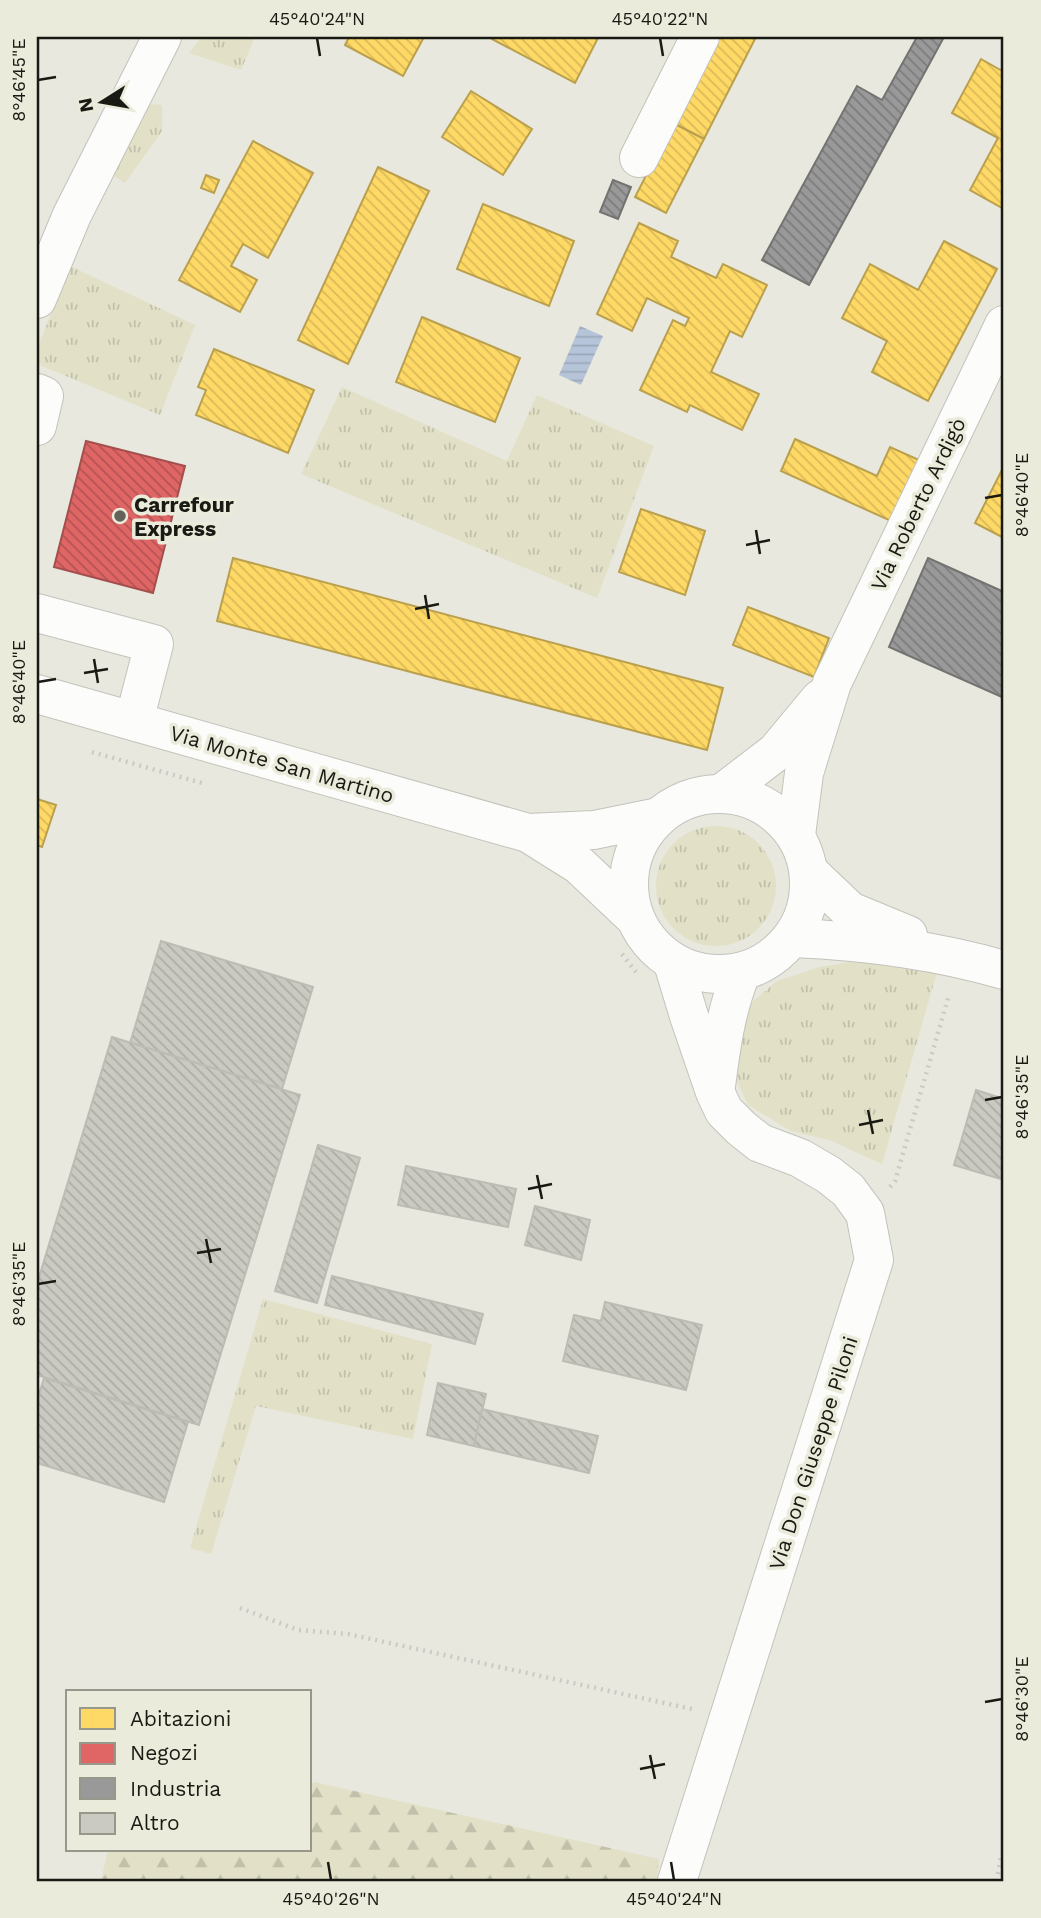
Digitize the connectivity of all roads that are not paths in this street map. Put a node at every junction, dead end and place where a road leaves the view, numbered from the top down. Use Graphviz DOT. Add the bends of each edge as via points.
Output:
graph roads {
  1 [pos="162,37"];
  2 [pos="700,37"];
  3 [pos="639,158"];
  4 [pos="37,299"];
  5 [pos="1004,325"];
  6 [pos="37,393"];
  7 [pos="37,426"];
  8 [pos="37,612"];
  9 [pos="832,684"];
  10 [pos="37,694"];
  11 [pos="134,721"];
  12 [pos="721,794"];
  13 [pos="658,817"];
  14 [pos="527,833"];
  15 [pos="796,835"];
  16 [pos="809,872"];
  17 [pos="626,932"];
  18 [pos="793,938"];
  19 [pos="962,958"];
  20 [pos="1004,970"];
  21 [pos="657,971"];
  22 [pos="741,973"];
  23 [pos="715,1092"];
  24 [pos="677,1881"];
  1 -- 4 [label="street" via="72,215"];
  2 -- 3 [label="street"];
  5 -- 9 [label="street, Via Roberto Ardigò"];
  6 -- 7 [label="street" via="44,396"];
  8 -- 11 [label="street" via="154,644"];
  9 -- 12 [label="street, Via Roberto Ardigò" via="776,752"];
  9 -- 15 [label="street, Via Roberto Ardigò" via="804,774"];
  10 -- 11 [label="street, Via Monte San Martino"];
  11 -- 14 [label="street, Via Monte San Martino"];
  12 -- 13 [label="street" via="698,796"];
  12 -- 15 [label="street" via="750,799 767,808"];
  13 -- 14 [label="street, Via Monte San Martino" via="594,830"];
  13 -- 17 [label="street" via="641,838 631,863"];
  14 -- 17 [label="street, Via Monte San Martino" via="579,865"];
  15 -- 16 [label="street"];
  16 -- 18 [label="street" via="809,895"];
  16 -- 19 [label="street" via="850,911"];
  17 -- 21 [label="street" via="650,943"];
  18 -- 19 [label="street" via="849,940"];
  18 -- 22 [label="street" via="770,960"];
  19 -- 20 [label="street"];
  21 -- 22 [label="street" via="718,976"];
  21 -- 23 [label="street, Via Don Giuseppe Piloni" via="688,1016"];
  22 -- 23 [label="street" via="723,1035"];
  23 -- 24 [label="street, Via Don Giuseppe Piloni" via="724,1111 760,1143 800,1158 848,1190 865,1213 874,1260"];
}
